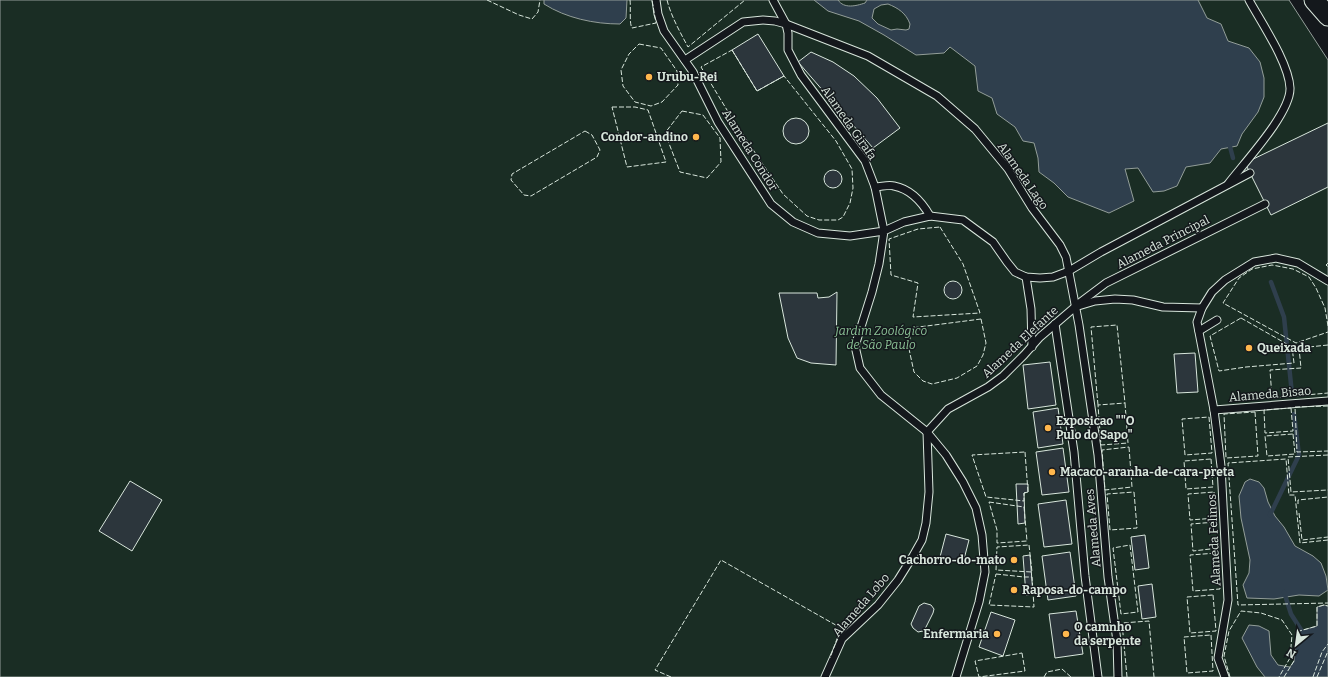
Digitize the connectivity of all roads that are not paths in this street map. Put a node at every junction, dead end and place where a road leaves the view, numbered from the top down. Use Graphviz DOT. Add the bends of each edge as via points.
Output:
graph roads {
  1 [pos="656,0"];
  2 [pos="773,0"];
  3 [pos="1249,0"];
  4 [pos="1314,0"];
  5 [pos="1328,16"];
  6 [pos="786,24"];
  7 [pos="685,60"];
  8 [pos="1250,174"];
  9 [pos="1227,186"];
  10 [pos="875,187"];
  11 [pos="1265,204"];
  12 [pos="930,216"];
  13 [pos="884,231"];
  14 [pos="1069,271"];
  15 [pos="1026,277"];
  16 [pos="1328,281"];
  17 [pos="1075,307"];
  18 [pos="1202,308"];
  19 [pos="1217,320"];
  20 [pos="1054,324"];
  21 [pos="1199,331"];
  22 [pos="1032,347"];
  23 [pos="1328,401"];
  24 [pos="1214,410"];
  25 [pos="927,432"];
  26 [pos="1098,675"];
  27 [pos="825,677"];
  28 [pos="956,677"];
  29 [pos="1118,677"];
  30 [pos="1225,677"];
  1 -- 7 [label="lane, Alameda Condor" via="664,31"];
  2 -- 6 [label="lane"];
  3 -- 9 [label="lane" via="1288,71 1290,89 1278,119"];
  4 -- 5 [label="main road"];
  6 -- 7 [label="lane, Alameda Lago" via="763,20 742,22"];
  6 -- 10 [label="lane, Alameda Girafa" via="788,50 801,75 865,161"];
  6 -- 14 [label="lane, Alameda Lago" via="868,56 937,96 975,129 1008,169 1032,208 1060,245"];
  7 -- 13 [label="lane, Alameda Condor" via="718,122 771,204 793,222 818,233 850,236"];
  8 -- 9 [label="lane, Alameda Principal"];
  9 -- 14 [label="lane, Alameda Principal"];
  10 -- 12 [label="lane" via="893,185 904,189 924,205"];
  10 -- 13 [label="lane, Alameda Girafa"];
  11 -- 17 [label="lane, Alameda Principal" via="1106,283"];
  12 -- 13 [label="lane" via="904,222"];
  12 -- 15 [label="lane" via="963,220 992,242 1016,272"];
  13 -- 25 [label="lane" via="872,292 855,346 858,361 860,368 881,395"];
  14 -- 15 [label="lane" via="1053,277"];
  14 -- 17 [label="lane, Alameda Lago"];
  15 -- 22 [label="lane" via="1031,309"];
  16 -- 18 [label="lane" via="1298,263 1276,258 1254,262 1221,284 1212,292"];
  17 -- 18 [label="lane, Alameda Elefante" via="1115,299 1163,307"];
  17 -- 20 [label="lane, Alameda Elefante"];
  17 -- 29 [label="lane, Alameda Aves" via="1098,455 1108,577 1117,641"];
  18 -- 21 [label="lane, Alameda Felinos" via="1197,322"];
  19 -- 21 [label="lane"];
  20 -- 22 [label="lane, Alameda Elefante"];
  20 -- 26 [label="lane, Alameda Aves" via="1074,452 1085,576"];
  21 -- 24 [label="lane, Alameda Felinos"];
  22 -- 25 [label="lane, Alameda Elefante" via="1003,376 948,409"];
  23 -- 24 [label="lane, Alameda Bisao"];
  24 -- 30 [label="lane, Alameda Felinos" via="1221,466 1228,600 1218,658"];
  25 -- 27 [label="lane, Alameda Lobo" via="929,492 922,540 898,580 878,605 842,639"];
  25 -- 28 [label="lane" via="963,482 976,508 982,536 985,572 979,602"];
}
